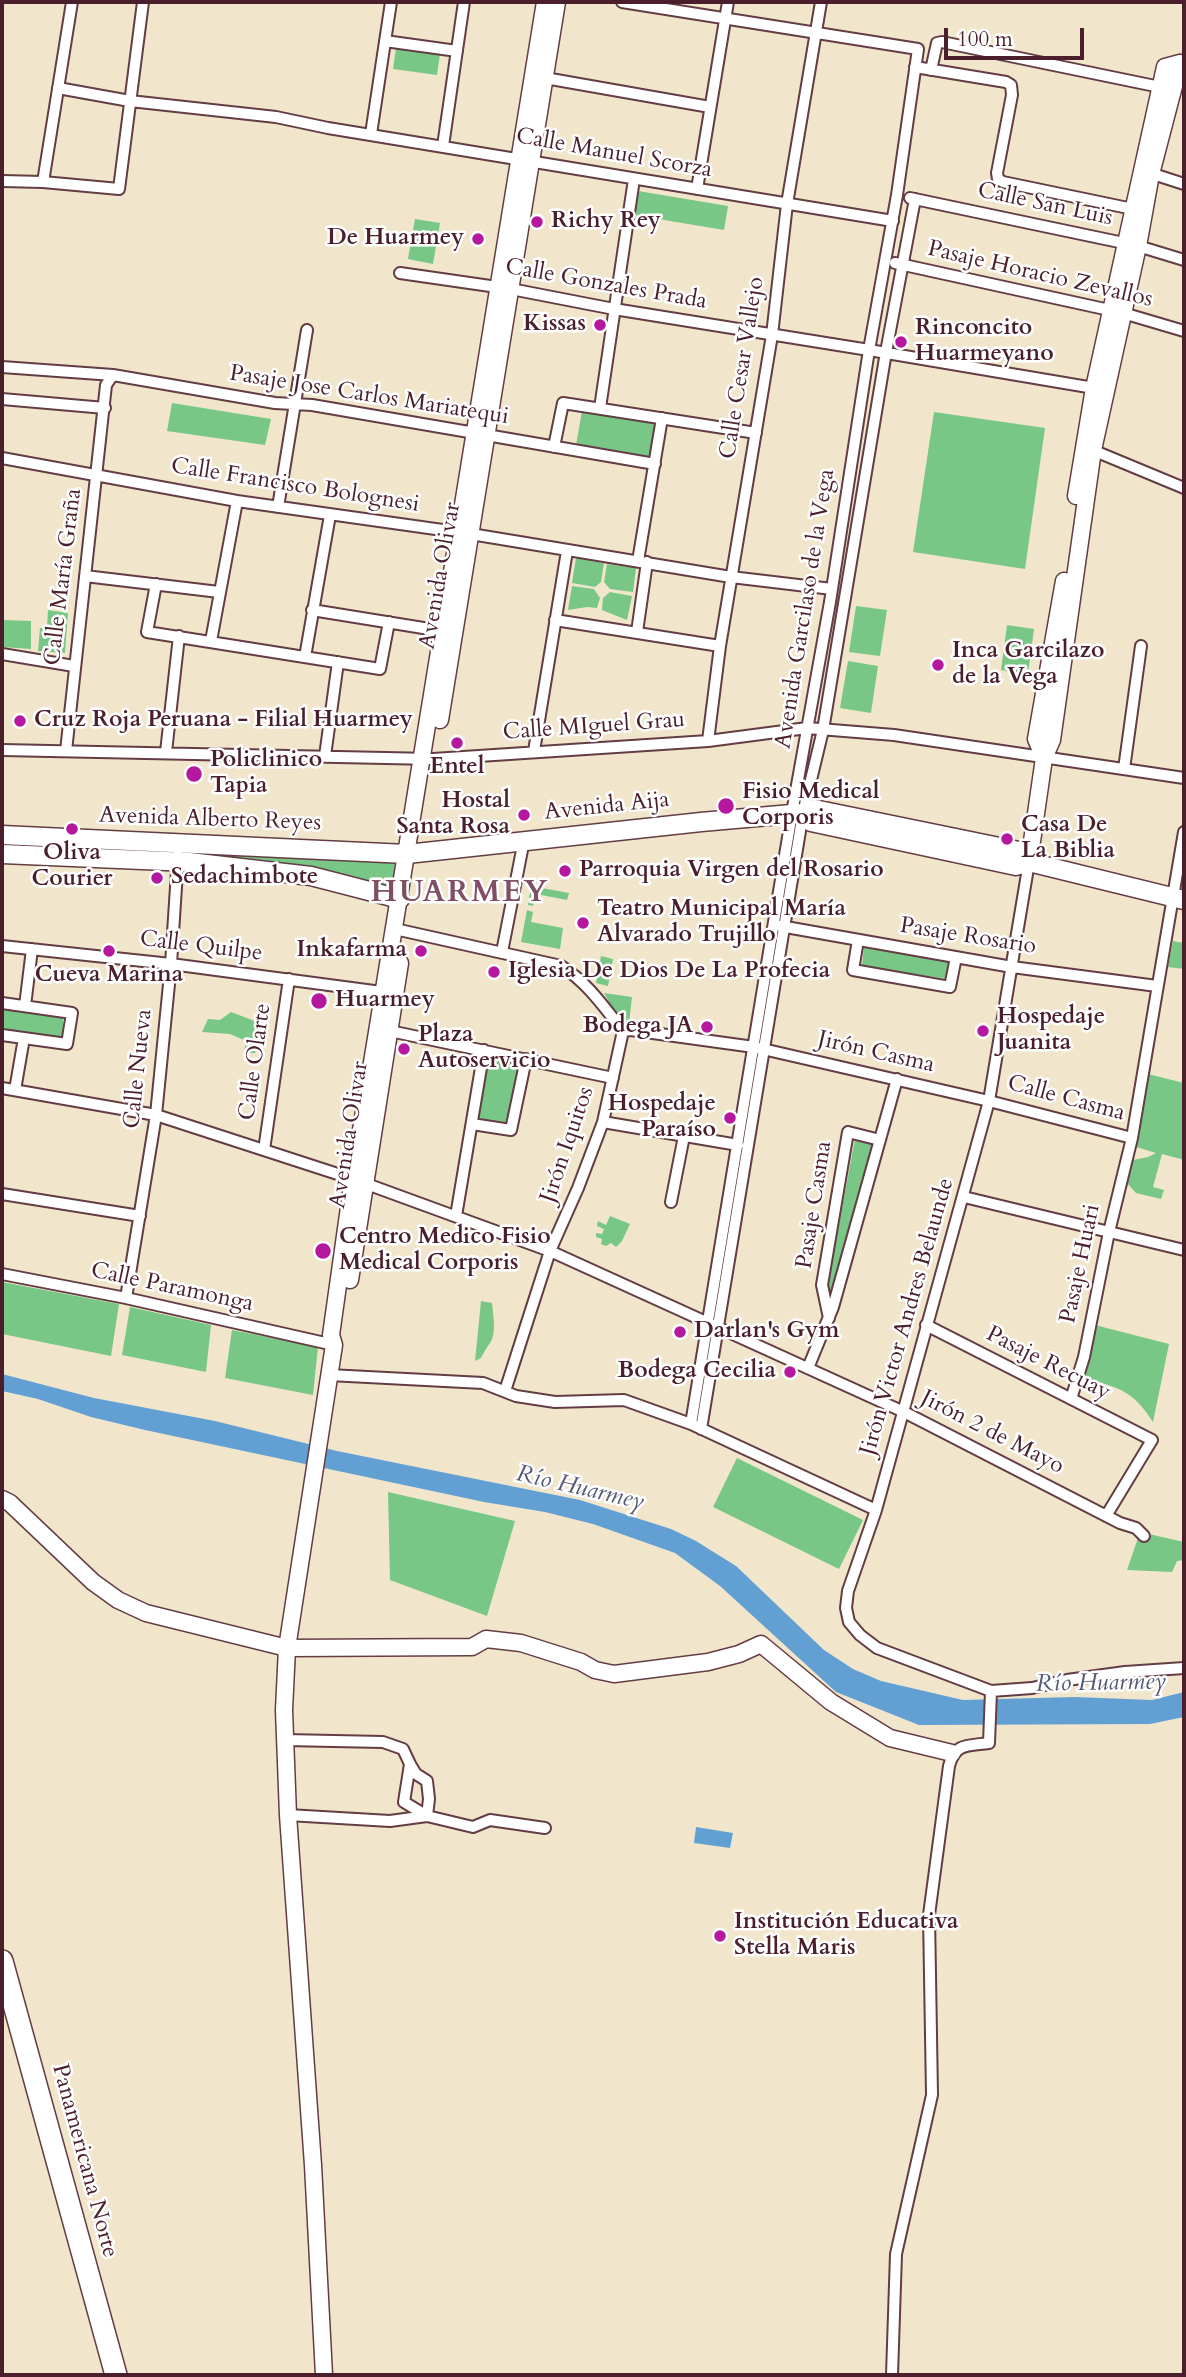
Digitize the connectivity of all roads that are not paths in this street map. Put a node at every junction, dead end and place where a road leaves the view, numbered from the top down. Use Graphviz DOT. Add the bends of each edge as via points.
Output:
graph roads {
  1 [pos="72,2"];
  2 [pos="143,2"];
  3 [pos="391,2"];
  4 [pos="464,2"];
  5 [pos="545,2"];
  6 [pos="557,2"];
  7 [pos="622,2"];
  8 [pos="728,2"];
  9 [pos="821,2"];
  10 [pos="639,3"];
  11 [pos="725,20"];
  12 [pos="816,33"];
  13 [pos="385,41"];
  14 [pos="457,51"];
  15 [pos="1182,64"];
  16 [pos="915,67"];
  17 [pos="931,70"];
  18 [pos="544,78"];
  19 [pos="1160,87"];
  20 [pos="58,88"];
  21 [pos="131,101"];
  22 [pos="710,107"];
  23 [pos="371,134"];
  24 [pos="443,146"];
  25 [pos="525,160"];
  26 [pos="1146,172"];
  27 [pos="634,179"];
  28 [pos="2,181"];
  29 [pos="43,182"];
  30 [pos="1184,184"];
  31 [pos="696,189"];
  32 [pos="897,195"];
  33 [pos="915,199"];
  34 [pos="787,204"];
  35 [pos="1133,209"];
  36 [pos="892,221"];
  37 [pos="1131,244"];
  38 [pos="1184,260"];
  39 [pos="885,261"];
  40 [pos="902,265"];
  41 [pos="400,273"];
  42 [pos="504,288"];
  43 [pos="614,310"];
  44 [pos="1118,312"];
  45 [pos="307,330"];
  46 [pos="1184,331"];
  47 [pos="772,335"];
  48 [pos="869,349"];
  49 [pos="886,352"];
  50 [pos="2,367"];
  51 [pos="113,375"];
  52 [pos="1094,388"];
  53 [pos="2,399"];
  54 [pos="294,404"];
  55 [pos="105,408"];
  56 [pos="600,408"];
  57 [pos="662,418"];
  58 [pos="756,433"];
  59 [pos="481,435"];
  60 [pos="554,447"];
  61 [pos="1088,448"];
  62 [pos="2,458"];
  63 [pos="655,464"];
  64 [pos="98,474"];
  65 [pos="1184,488"];
  66 [pos="237,501"];
  67 [pos="278,507"];
  68 [pos="330,515"];
  69 [pos="465,533"];
  70 [pos="567,551"];
  71 [pos="642,561"];
  72 [pos="85,576"];
  73 [pos="732,577"];
  74 [pos="156,583"];
  75 [pos="832,589"];
  76 [pos="219,592"];
  77 [pos="312,610"];
  78 [pos="555,620"];
  79 [pos="389,622"];
  80 [pos="449,632"];
  81 [pos="637,632"];
  82 [pos="179,636"];
  83 [pos="211,641"];
  84 [pos="720,646"];
  85 [pos="1141,646"];
  86 [pos="2,654"];
  87 [pos="305,657"];
  88 [pos="338,662"];
  89 [pos="74,666"];
  90 [pos="807,728"];
  91 [pos="823,730"];
  92 [pos="708,741"];
  93 [pos="2,750"];
  94 [pos="66,751"];
  95 [pos="534,751"];
  96 [pos="166,752"];
  97 [pos="325,756"];
  98 [pos="1044,758"];
  99 [pos="428,759"];
  100 [pos="1124,769"];
  101 [pos="1184,778"];
  102 [pos="798,813"];
  103 [pos="1184,832"];
  104 [pos="4,835"];
  105 [pos="524,840"];
  106 [pos="178,853"];
  107 [pos="411,853"];
  108 [pos="4,854"];
  109 [pos="1029,862"];
  110 [pos="1178,898"];
  111 [pos="400,899"];
  112 [pos="779,926"];
  113 [pos="399,930"];
  114 [pos="858,940"];
  115 [pos="2,946"];
  116 [pos="32,949"];
  117 [pos="502,952"];
  118 [pos="956,957"];
  119 [pos="171,964"];
  120 [pos="1012,967"];
  121 [pos="289,979"];
  122 [pos="1157,986"];
  123 [pos="389,994"];
  124 [pos="2,1003"];
  125 [pos="25,1006"];
  126 [pos="390,1031"];
  127 [pos="622,1031"];
  128 [pos="2,1035"];
  129 [pos="24,1038"];
  130 [pos="759,1048"];
  131 [pos="484,1050"];
  132 [pos="526,1059"];
  133 [pos="613,1078"];
  134 [pos="897,1079"];
  135 [pos="2,1088"];
  136 [pos="15,1090"];
  137 [pos="989,1101"];
  138 [pos="156,1115"];
  139 [pos="603,1122"];
  140 [pos="472,1124"];
  141 [pos="684,1136"];
  142 [pos="1132,1138"];
  143 [pos="880,1140"];
  144 [pos="737,1145"];
  145 [pos="264,1150"];
  146 [pos="359,1181"];
  147 [pos="2,1194"];
  148 [pos="964,1197"];
  149 [pos="671,1202"];
  150 [pos="140,1216"];
  151 [pos="456,1216"];
  152 [pos="1109,1232"];
  153 [pos="1184,1250"];
  154 [pos="550,1251"];
  155 [pos="2,1274"];
  156 [pos="126,1298"];
  157 [pos="829,1318"];
  158 [pos="926,1325"];
  159 [pos="713,1326"];
  160 [pos="334,1345"];
  161 [pos="808,1368"];
  162 [pos="329,1376"];
  163 [pos="505,1391"];
  164 [pos="1071,1399"];
  165 [pos="904,1412"];
  166 [pos="696,1427"];
  167 [pos="2,1499"];
  168 [pos="876,1510"];
  169 [pos="1107,1516"];
  170 [pos="1144,1536"];
  171 [pos="287,1648"];
  172 [pos="1184,1668"];
  173 [pos="991,1691"];
  174 [pos="285,1740"];
  175 [pos="952,1753"];
  176 [pos="410,1764"];
  177 [pos="288,1815"];
  178 [pos="427,1816"];
  179 [pos="545,1828"];
  180 [pos="2,1961"];
  181 [pos="116,2375"];
  182 [pos="324,2375"];
  183 [pos="892,2375"];
  1 -- 20 [label="street"];
  2 -- 21 [label="street"];
  3 -- 13 [label="street"];
  4 -- 14 [label="street"];
  5 -- 25 [label="street, Avenida Olivar"];
  6 -- 18 [label="street, Avenida Olivar"];
  7 -- 10 [label="street"];
  8 -- 11 [label="street"];
  9 -- 12 [label="street, Calle Cesar Vallejo"];
  10 -- 11 [label="street"];
  11 -- 12 [label="street"];
  11 -- 22 [label="street"];
  12 -- 16 [label="street, Avenida Garcilaso de la Vega" via="918,49"];
  12 -- 34 [label="street, Calle Cesar Vallejo"];
  13 -- 14 [label="street"];
  13 -- 23 [label="street"];
  14 -- 24 [label="street"];
  15 -- 19 [label="street" via="1165,67"];
  15 -- 26 [label="street"];
  16 -- 17 [label="street"];
  16 -- 32 [label="street, Avenida Garcilaso de la Vega"];
  17 -- 19 [label="street" via="937,43 942,42"];
  17 -- 35 [label="street" via="1011,85 998,166 998,178 1003,182"];
  18 -- 22 [label="street"];
  18 -- 25 [label="street, Avenida Olivar"];
  19 -- 26 [label="street"];
  20 -- 21 [label="street, Calle Manuel Scorza"];
  20 -- 29 [label="street"];
  21 -- 23 [label="street, Calle Manuel Scorza" via="267,115"];
  21 -- 29 [label="street" via="118,189"];
  22 -- 31 [label="street"];
  23 -- 24 [label="street, Calle Manuel Scorza"];
  24 -- 25 [label="street, Calle Manuel Scorza"];
  25 -- 27 [label="street, Calle Manuel Scorza"];
  25 -- 42 [label="street, Avenida Olivar"];
  26 -- 30 [label="street"];
  26 -- 35 [label="street"];
  26 -- 37 [label="street"];
  27 -- 31 [label="street, Calle Manuel Scorza"];
  27 -- 43 [label="street"];
  28 -- 29 [label="street"];
  31 -- 34 [label="street, Calle Manuel Scorza"];
  32 -- 33 [label="street, Calle San Luis"];
  32 -- 36 [label="street, Avenida Garcilaso de la Vega"];
  33 -- 37 [label="street, Calle San Luis"];
  33 -- 40 [label="street, Avenida Garcilaso de la Vega"];
  34 -- 36 [label="street, Calle Manuel Scorza"];
  34 -- 47 [label="street, Calle Cesar Vallejo"];
  35 -- 37 [label="street"];
  36 -- 39 [label="street, Avenida Garcilaso de la Vega"];
  37 -- 38 [label="street, Calle San Luis"];
  37 -- 44 [label="street"];
  39 -- 40 [label="street, Pasaje Horacio Zevallos"];
  39 -- 48 [label="street, Avenida Garcilaso de la Vega"];
  40 -- 44 [label="street, Pasaje Horacio Zevallos"];
  40 -- 49 [label="street, Avenida Garcilaso de la Vega"];
  41 -- 42 [label="street, Calle Gonzales Prada"];
  42 -- 43 [label="street, Calle Gonzales Prada"];
  42 -- 59 [label="street, Avenida Olivar"];
  43 -- 47 [label="street, Calle Gonzales Prada"];
  43 -- 56 [label="street"];
  44 -- 46 [label="street, Pasaje Horacio Zevallos"];
  44 -- 52 [label="street"];
  44 -- 61 [label="street"];
  45 -- 54 [label="street"];
  47 -- 48 [label="street, Calle Gonzales Prada"];
  47 -- 58 [label="street, Calle Cesar Vallejo"];
  48 -- 49 [label="street, Calle Gonzales Prada"];
  48 -- 75 [label="street, Avenida Garcilaso de la Vega"];
  49 -- 52 [label="street, Calle Gonzales Prada"];
  49 -- 91 [label="street, Avenida Garcilaso de la Vega"];
  50 -- 51 [label="street, Pasaje Jose Carlos Mariatequi"];
  51 -- 54 [label="street, Pasaje Jose Carlos Mariatequi"];
  51 -- 55 [label="street" via="106,385"];
  52 -- 61 [label="street"];
  53 -- 55 [label="street"];
  54 -- 59 [label="street, Pasaje Jose Carlos Mariatequi"];
  54 -- 67 [label="street"];
  55 -- 64 [label="street, Calle María Graña"];
  56 -- 57 [label="street"];
  56 -- 60 [label="street" via="563,403"];
  57 -- 58 [label="street"];
  57 -- 63 [label="street"];
  58 -- 73 [label="street, Calle Cesar Vallejo"];
  59 -- 60 [label="street, Pasaje Jose Carlos Mariatequi"];
  59 -- 69 [label="street, Avenida Olivar"];
  60 -- 63 [label="street, Pasaje Jose Carlos Mariatequi"];
  61 -- 65 [label="street"];
  61 -- 98 [label="street" via="1052,740"];
  62 -- 64 [label="street, Calle Francisco Bolognesi"];
  63 -- 71 [label="street"];
  64 -- 66 [label="street, Calle Francisco Bolognesi"];
  64 -- 72 [label="street, Calle María Graña"];
  66 -- 67 [label="street, Calle Francisco Bolognesi"];
  66 -- 76 [label="street"];
  67 -- 68 [label="street, Calle Francisco Bolognesi"];
  68 -- 69 [label="street, Calle Francisco Bolognesi"];
  68 -- 77 [label="street"];
  69 -- 70 [label="street, Calle Francisco Bolognesi"];
  69 -- 80 [label="street, Avenida Olivar"];
  70 -- 71 [label="street, Calle Francisco Bolognesi"];
  70 -- 78 [label="street"];
  71 -- 73 [label="street, Calle Francisco Bolognesi"];
  71 -- 81 [label="street"];
  72 -- 74 [label="street"];
  72 -- 89 [label="street, Calle María Graña"];
  73 -- 75 [label="street, Calle Francisco Bolognesi"];
  73 -- 84 [label="street, Calle Cesar Vallejo"];
  74 -- 76 [label="street"];
  74 -- 82 [label="street" via="148,632"];
  75 -- 90 [label="street, Avenida Garcilaso de la Vega"];
  76 -- 83 [label="street"];
  77 -- 79 [label="street"];
  77 -- 87 [label="street"];
  78 -- 81 [label="street"];
  78 -- 95 [label="street"];
  79 -- 80 [label="street"];
  79 -- 88 [label="street" via="380,669"];
  80 -- 99 [label="street, Avenida Olivar"];
  81 -- 84 [label="street"];
  82 -- 83 [label="street"];
  82 -- 96 [label="street"];
  83 -- 87 [label="street"];
  84 -- 92 [label="street, Calle Cesar Vallejo"];
  85 -- 100 [label="street"];
  86 -- 89 [label="street"];
  87 -- 88 [label="street"];
  88 -- 97 [label="street"];
  89 -- 94 [label="street, Calle María Graña"];
  90 -- 91 [label="street, Calle MIguel Grau"];
  90 -- 92 [label="street, Calle MIguel Grau"];
  90 -- 102 [label="street, Avenida Garcilaso de la Vega"];
  91 -- 98 [label="street, Calle MIguel Grau" via="894,735"];
  91 -- 102 [label="street, Avenida Garcilaso de la Vega"];
  92 -- 95 [label="street, Calle MIguel Grau"];
  93 -- 94 [label="street, Calle MIguel Grau"];
  94 -- 96 [label="street, Calle MIguel Grau"];
  95 -- 99 [label="street, Calle MIguel Grau"];
  96 -- 97 [label="street, Calle MIguel Grau"];
  97 -- 99 [label="street, Calle MIguel Grau"];
  98 -- 100 [label="street, Calle MIguel Grau"];
  98 -- 109 [label="street"];
  99 -- 107 [label="street, Avenida Olivar"];
  100 -- 101 [label="street, Calle MIguel Grau"];
  102 -- 105 [label="main road, Avenida Aija"];
  102 -- 109 [label="main road, Avenida Aija" via="814,809 1018,851"];
  102 -- 112 [label="street, Avenida Garcilaso de la Vega"];
  103 -- 110 [label="street, Pasaje Huari"];
  104 -- 106 [label="main road, Avenida Alberto Reyes"];
  104 -- 108 [label="main road"];
  105 -- 107 [label="main road, Avenida Aija"];
  105 -- 117 [label="street"];
  106 -- 107 [label="main road, Avenida Alberto Reyes"];
  106 -- 108 [label="main road, Avenida Alberto Reyes"];
  106 -- 111 [label="main road, Avenida Alberto Reyes" via="311,876"];
  106 -- 119 [label="street, Calle Nueva"];
  107 -- 111 [label="street, Avenida Olivar"];
  107 -- 113 [label="street, Avenida Olivar"];
  109 -- 110 [label="main road, Avenida Aija"];
  109 -- 120 [label="street, Jirón Victor Andres Belaunde"];
  110 -- 122 [label="street, Pasaje Huari"];
  111 -- 113 [label="street, Avenida Olivar"];
  112 -- 114 [label="street, Pasaje Rosario"];
  112 -- 130 [label="street, Avenida Garcilaso de la Vega"];
  113 -- 117 [label="street"];
  113 -- 123 [label="street, Avenida Olivar"];
  114 -- 118 [label="street, Pasaje Rosario"];
  114 -- 118 [label="street" via="853,970 950,987"];
  115 -- 116 [label="street, Calle Quilpe"];
  116 -- 119 [label="street, Calle Quilpe"];
  116 -- 125 [label="street"];
  117 -- 127 [label="street" via="561,966 577,976"];
  118 -- 120 [label="street, Pasaje Rosario"];
  119 -- 121 [label="street, Calle Quilpe"];
  119 -- 138 [label="street, Calle Nueva"];
  120 -- 122 [label="street, Pasaje Rosario"];
  120 -- 137 [label="street, Jirón Victor Andres Belaunde"];
  121 -- 123 [label="street, Calle Quilpe"];
  121 -- 145 [label="street, Calle Olarte"];
  122 -- 142 [label="street, Pasaje Huari"];
  123 -- 126 [label="street, Avenida Olivar"];
  123 -- 146 [label="street, Avenida Olivar"];
  124 -- 125 [label="street"];
  125 -- 129 [label="street" via="72,1013 67,1044"];
  126 -- 131 [label="street"];
  126 -- 146 [label="street, Avenida Olivar"];
  127 -- 130 [label="street, Jirón Casma"];
  127 -- 133 [label="street, Jirón Iquitos"];
  128 -- 129 [label="street"];
  129 -- 136 [label="street"];
  130 -- 134 [label="street, Jirón Casma"];
  130 -- 144 [label="street, Avenida Garcilaso de la Vega"];
  130 -- 159 [label="street, Avenida Garcilaso de la Vega"];
  131 -- 132 [label="street"];
  131 -- 140 [label="street"];
  132 -- 133 [label="street"];
  132 -- 140 [label="street" via="511,1130"];
  133 -- 139 [label="street, Jirón Iquitos"];
  134 -- 137 [label="street, Jirón Casma"];
  134 -- 143 [label="street, Pasaje Casma"];
  135 -- 136 [label="street, Jirón 2 de Mayo"];
  136 -- 138 [label="street, Jirón 2 de Mayo"];
  137 -- 142 [label="street, Calle Casma"];
  137 -- 148 [label="street, Jirón Victor Andres Belaunde"];
  138 -- 145 [label="street, Jirón 2 de Mayo"];
  138 -- 150 [label="street, Calle Nueva"];
  139 -- 141 [label="street"];
  139 -- 154 [label="street, Jirón Iquitos"];
  140 -- 151 [label="street"];
  141 -- 144 [label="street"];
  141 -- 149 [label="street"];
  142 -- 152 [label="street, Pasaje Huari"];
  143 -- 157 [label="street, Pasaje Casma"];
  143 -- 157 [label="street, Pasaje Casma" via="848,1132 822,1285"];
  144 -- 159 [label="street, Avenida Garcilaso de la Vega"];
  145 -- 146 [label="street, Jirón 2 de Mayo"];
  146 -- 151 [label="street, Jirón 2 de Mayo"];
  146 -- 160 [label="street, Avenida Olivar" via="341,1334"];
  147 -- 150 [label="street"];
  148 -- 152 [label="street"];
  148 -- 158 [label="street, Jirón Victor Andres Belaunde"];
  150 -- 156 [label="street, Calle Nueva"];
  151 -- 154 [label="street, Jirón 2 de Mayo"];
  152 -- 153 [label="street"];
  152 -- 164 [label="street, Pasaje Huari"];
  154 -- 159 [label="street, Jirón 2 de Mayo"];
  154 -- 163 [label="street, Jirón Iquitos"];
  155 -- 156 [label="street, Calle Paramonga"];
  156 -- 160 [label="street, Calle Paramonga"];
  157 -- 161 [label="street, Pasaje Casma"];
  158 -- 164 [label="street, Pasaje Recuay"];
  158 -- 165 [label="street, Jirón Victor Andres Belaunde"];
  159 -- 161 [label="street, Jirón 2 de Mayo"];
  159 -- 166 [label="street, Avenida Garcilaso de la Vega"];
  160 -- 162 [label="street, Avenida Olivar"];
  161 -- 165 [label="street, Jirón 2 de Mayo"];
  162 -- 163 [label="street" via="483,1383"];
  162 -- 171 [label="street, Avenida Olivar"];
  163 -- 166 [label="street" via="555,1402 624,1400"];
  164 -- 169 [label="street, Pasaje Recuay" via="1152,1440"];
  165 -- 168 [label="street, Jirón Victor Andres Belaunde"];
  165 -- 169 [label="street, Jirón 2 de Mayo"];
  166 -- 168 [label="street"];
  167 -- 171 [label="street" via="118,1600 146,1614"];
  168 -- 173 [label="street, Jirón Victor Andres Belaunde" via="848,1591 849,1622 877,1648"];
  169 -- 170 [label="street, Jirón 2 de Mayo"];
  171 -- 174 [label="street, Avenida Olivar"];
  171 -- 175 [label="street" via="472,1647 486,1639 546,1650 614,1675 708,1662 761,1644 831,1702 890,1738"];
  172 -- 173 [label="street"];
  173 -- 175 [label="street" via="989,1743 960,1747"];
  174 -- 176 [label="street" via="383,1742 403,1749"];
  174 -- 177 [label="street, Avenida Olivar"];
  175 -- 183 [label="street" via="929,1915 932,2095 896,2254"];
  176 -- 178 [label="street" via="427,1781"];
  176 -- 178 [label="street" via="404,1802"];
  177 -- 178 [label="street" via="390,1821"];
  177 -- 182 [label="street, Avenida Olivar"];
  178 -- 179 [label="street" via="472,1827 490,1820"];
  180 -- 181 [label="highway, Panamericana Norte"];
}
